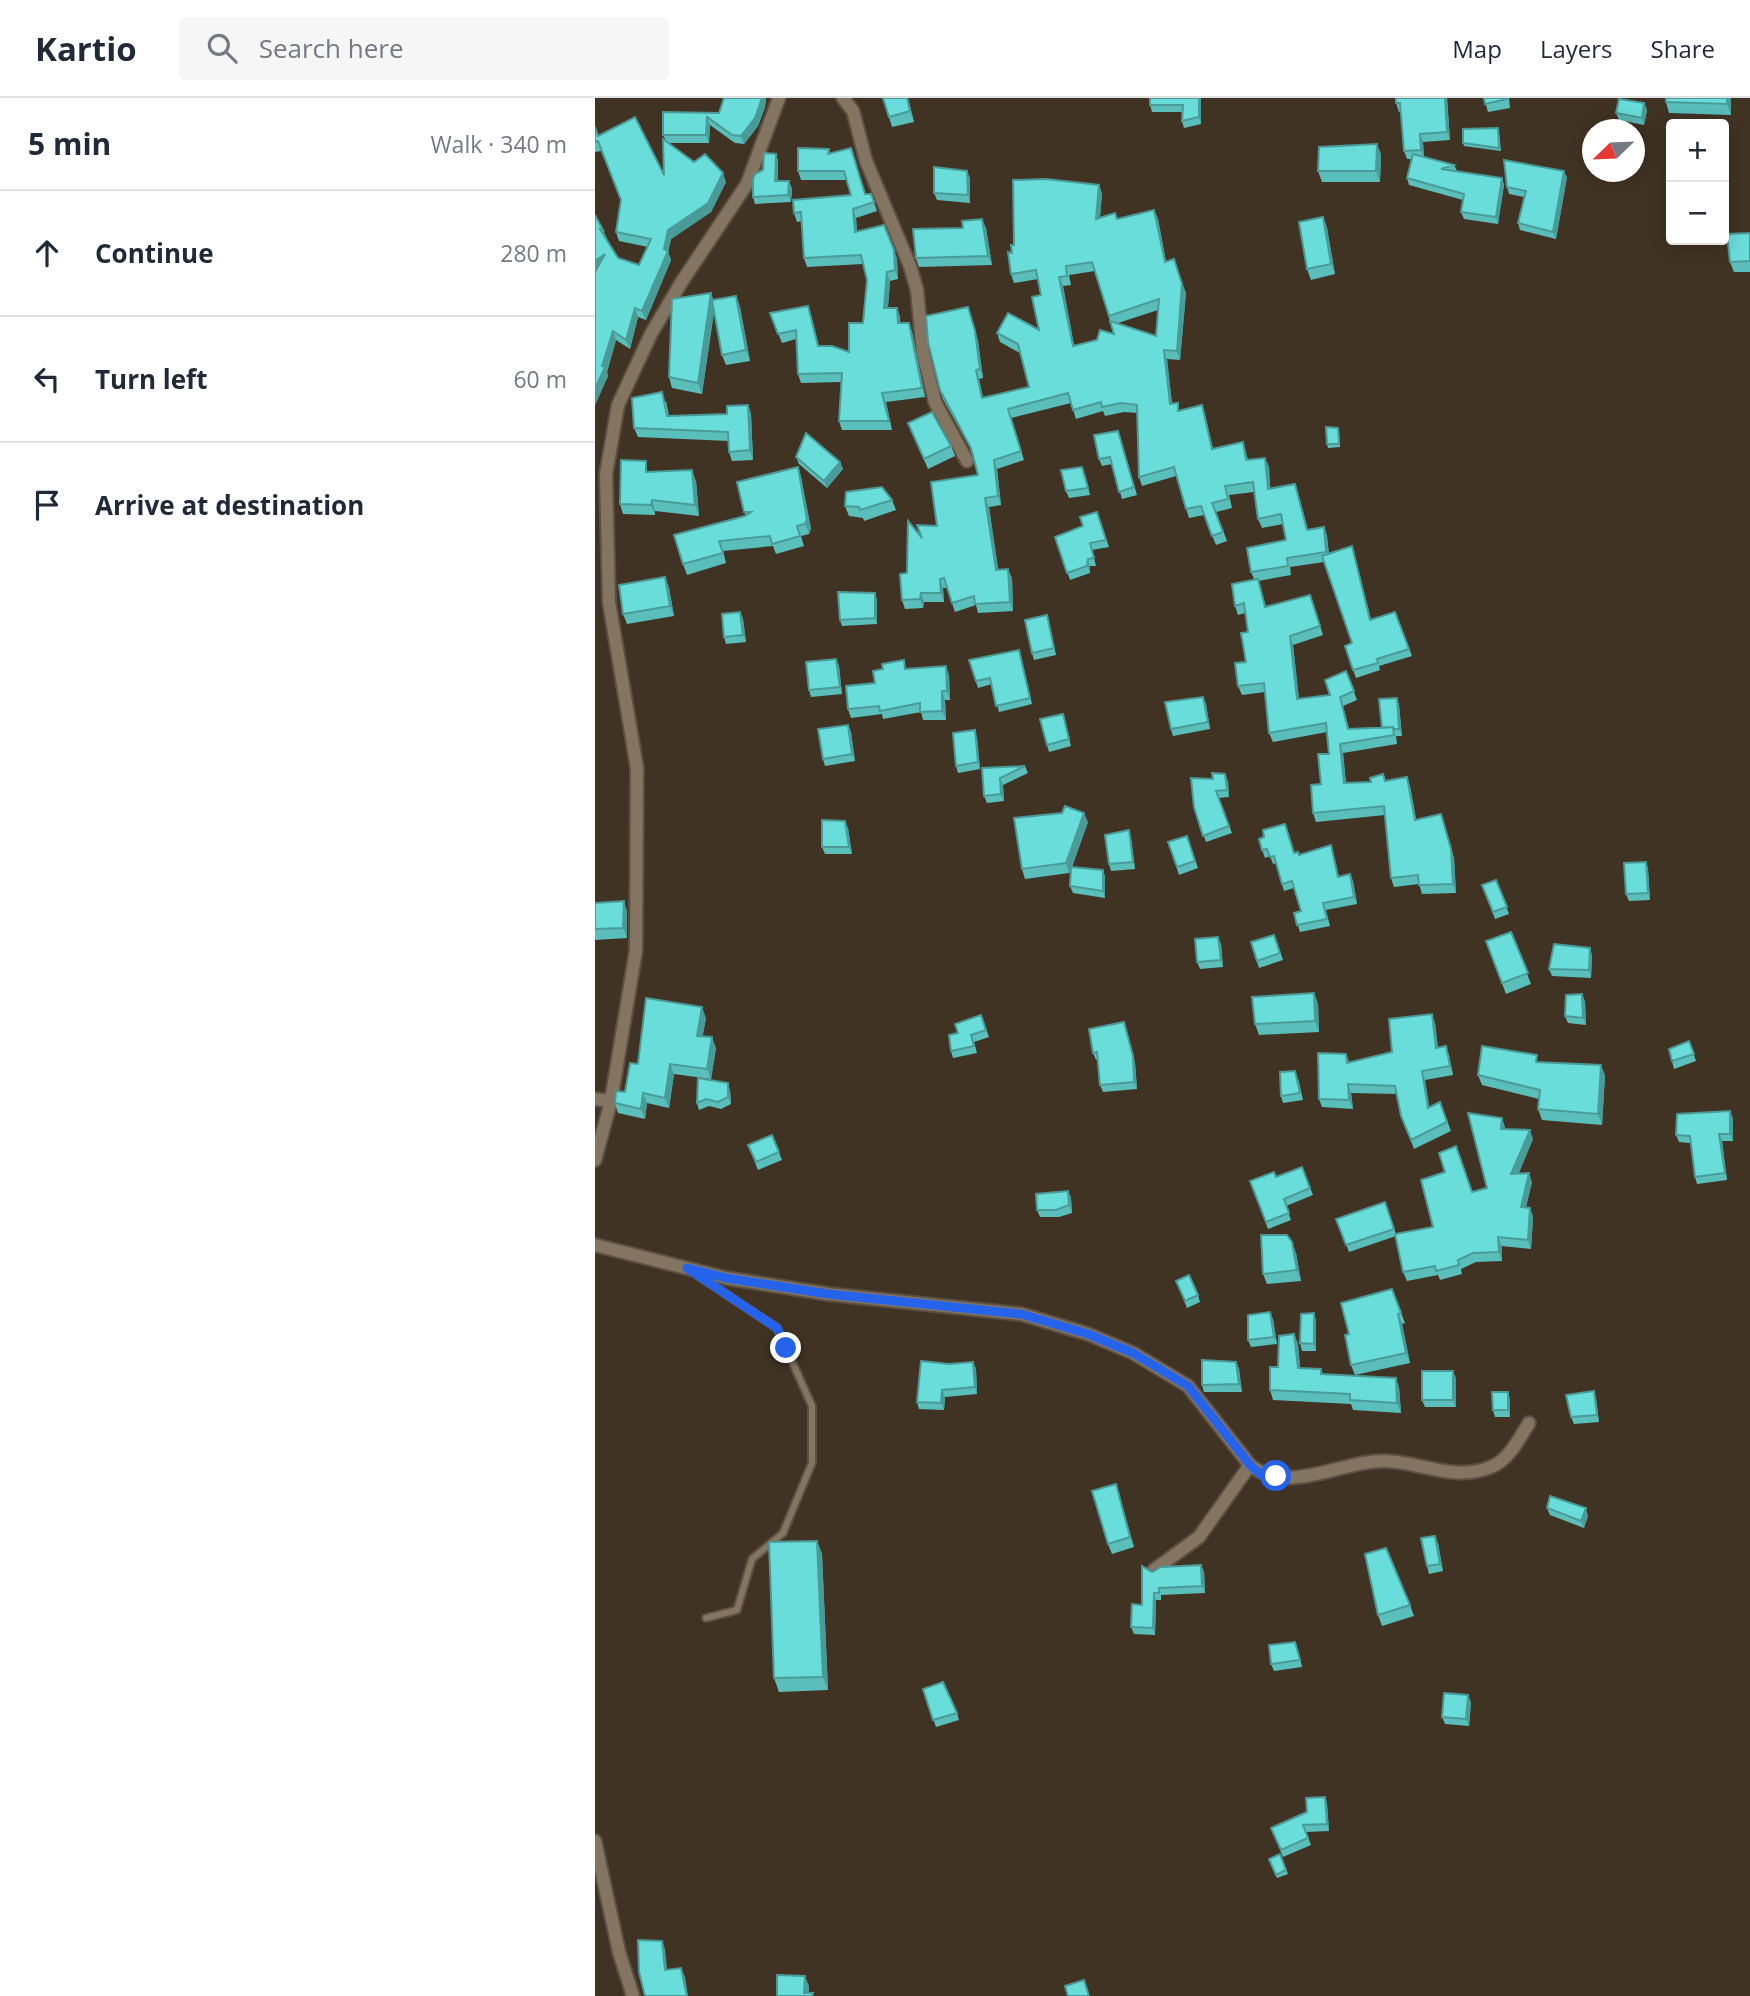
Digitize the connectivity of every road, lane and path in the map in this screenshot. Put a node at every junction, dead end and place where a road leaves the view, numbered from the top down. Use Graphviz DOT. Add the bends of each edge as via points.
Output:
graph roads {
  1 [pos="779,98"];
  2 [pos="843,98"];
  3 [pos="967,461"];
  4 [pos="595,1099"];
  5 [pos="611,1101"];
  6 [pos="595,1160"];
  7 [pos="595,1245"];
  8 [pos="687,1268"];
  9 [pos="1529,1423"];
  10 [pos="1250,1465"];
  11 [pos="1154,1570"];
  12 [pos="706,1618"];
  13 [pos="595,1841"];
  14 [pos="633,1996"];
  1 -- 5 [label="street" via="747,184 651,334 618,405 606,474 609,602 637,768 636,950"];
  2 -- 3 [label="street" via="853,111 863,155 910,266 935,402"];
  4 -- 5 [label="street"];
  5 -- 6 [label="street"];
  7 -- 8 [label="street"];
  8 -- 10 [label="street" via="828,1294 1021,1314 1088,1334 1133,1353 1188,1386"];
  8 -- 12 [label="lane" via="777,1328 812,1406 812,1463 783,1534 752,1559 737,1610"];
  9 -- 10 [label="street" via="1510,1452 1492,1466 1467,1473 1441,1473 1383,1461 1292,1478 1260,1474"];
  10 -- 11 [label="street" via="1199,1537"];
  13 -- 14 [label="street"];
}
